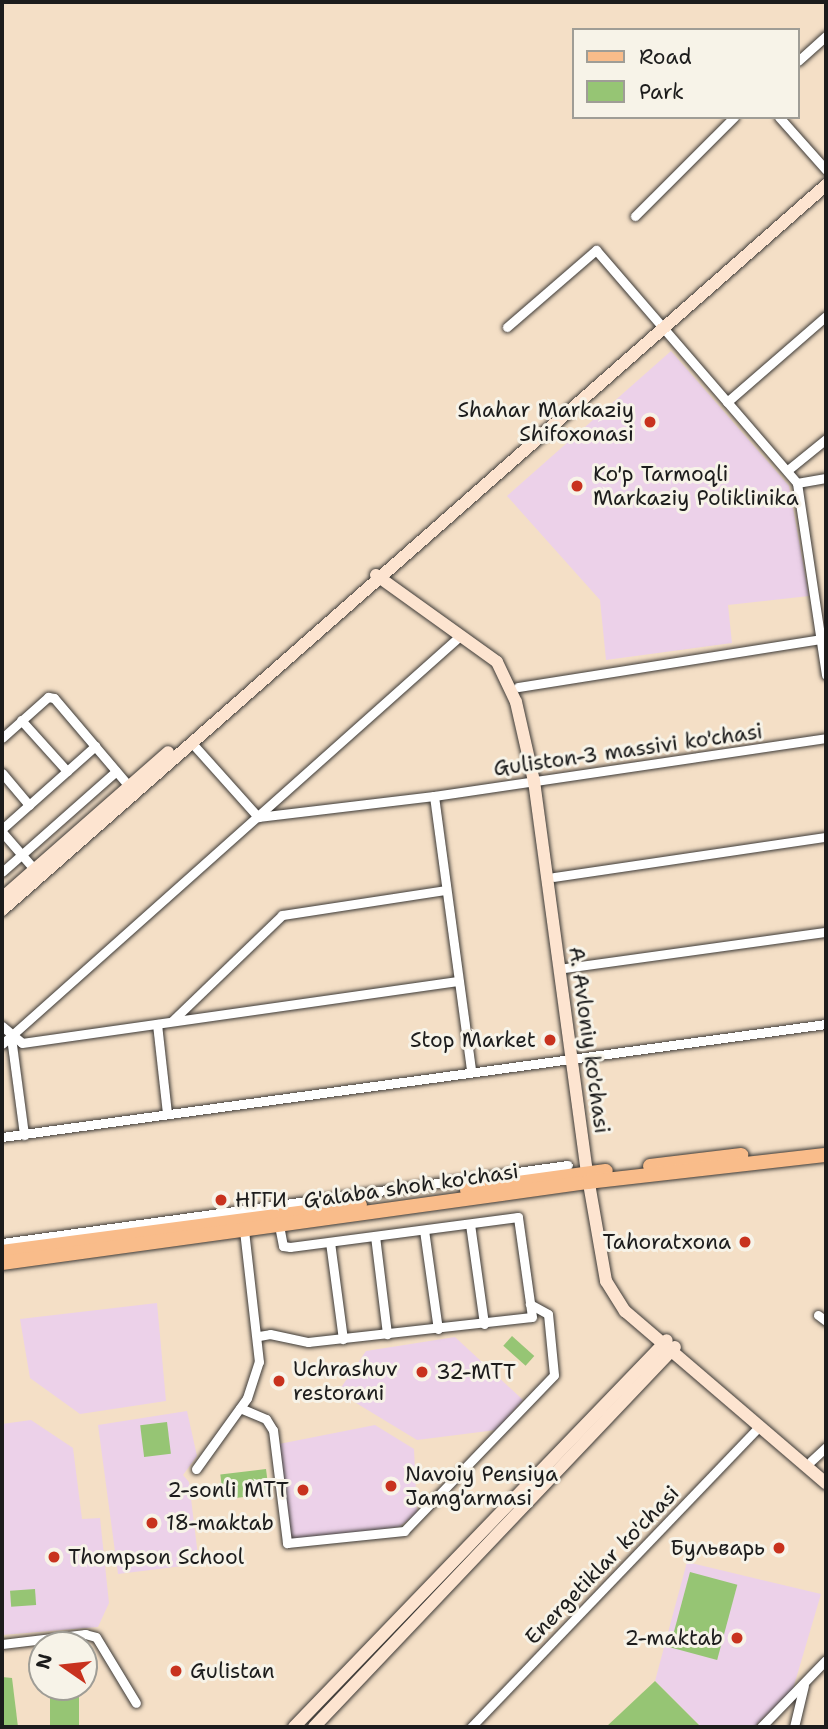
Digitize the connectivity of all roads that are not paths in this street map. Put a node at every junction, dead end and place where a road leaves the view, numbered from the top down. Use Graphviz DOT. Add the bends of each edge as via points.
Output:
graph roads {
  1 [pos="826,36"];
  2 [pos="800,59"];
  3 [pos="732,119"];
  4 [pos="781,119"];
  5 [pos="826,173"];
  6 [pos="826,185"];
  7 [pos="635,216"];
  8 [pos="826,316"];
  9 [pos="661,325"];
  10 [pos="507,327"];
  11 [pos="727,402"];
  12 [pos="826,439"];
  13 [pos="789,469"];
  14 [pos="826,478"];
  15 [pos="797,483"];
  16 [pos="381,573"];
  17 [pos="461,635"];
  18 [pos="822,639"];
  19 [pos="826,675"];
  20 [pos="518,687"];
  21 [pos="21,720"];
  22 [pos="2,738"];
  23 [pos="826,738"];
  24 [pos="191,743"];
  25 [pos="95,746"];
  26 [pos="67,771"];
  27 [pos="116,771"];
  28 [pos="2,773"];
  29 [pos="538,781"];
  30 [pos="129,786"];
  31 [pos="434,796"];
  32 [pos="29,804"];
  33 [pos="258,817"];
  34 [pos="2,830"];
  35 [pos="826,837"];
  36 [pos="21,854"];
  37 [pos="2,872"];
  38 [pos="35,872"];
  39 [pos="554,877"];
  40 [pos="445,890"];
  41 [pos="2,898"];
  42 [pos="2,910"];
  43 [pos="826,932"];
  44 [pos="565,968"];
  45 [pos="458,981"];
  46 [pos="173,1020"];
  47 [pos="157,1024"];
  48 [pos="826,1024"];
  49 [pos="2,1026"];
  50 [pos="11,1037"];
  51 [pos="2,1044"];
  52 [pos="575,1056"];
  53 [pos="471,1071"];
  54 [pos="167,1113"];
  55 [pos="24,1135"];
  56 [pos="2,1137"];
  57 [pos="826,1145"];
  58 [pos="826,1154"];
  59 [pos="568,1165"];
  60 [pos="527,1176"];
  61 [pos="591,1177"];
  62 [pos="228,1217"];
  63 [pos="470,1224"];
  64 [pos="279,1226"];
  65 [pos="244,1230"];
  66 [pos="424,1230"];
  67 [pos="374,1236"];
  68 [pos="330,1242"];
  69 [pos="2,1243"];
  70 [pos="2,1252"];
  71 [pos="2,1263"];
  72 [pos="530,1304"];
  73 [pos="484,1324"];
  74 [pos="438,1329"];
  75 [pos="387,1334"];
  76 [pos="259,1336"];
  77 [pos="343,1339"];
  78 [pos="669,1346"];
  79 [pos="240,1408"];
  80 [pos="759,1427"];
  81 [pos="826,1447"];
  82 [pos="811,1461"];
  83 [pos="196,1469"];
  84 [pos="826,1474"];
  85 [pos="826,1483"];
  86 [pos="2,1644"];
  87 [pos="826,1660"];
  88 [pos="804,1684"];
  89 [pos="136,1703"];
  90 [pos="293,1727"];
  91 [pos="314,1727"];
  92 [pos="471,1727"];
  93 [pos="761,1727"];
  94 [pos="794,1727"];
  1 -- 2 [label="street"];
  3 -- 7 [label="street"];
  4 -- 5 [label="street"];
  5 -- 9 [label="street"];
  6 -- 9 [label="street"];
  8 -- 11 [label="street"];
  9 -- 10 [label="street" via="596,250"];
  9 -- 11 [label="street"];
  9 -- 16 [label="street"];
  11 -- 13 [label="street"];
  12 -- 13 [label="street"];
  13 -- 15 [label="street"];
  14 -- 15 [label="street"];
  15 -- 18 [label="street"];
  16 -- 17 [label="street, A. Avloniy ko'chasi"];
  16 -- 20 [label="street, A. Avloniy ko'chasi" via="494,650"];
  16 -- 24 [label="street"];
  16 -- 30 [label="street"];
  17 -- 29 [label="street, A. Avloniy ko'chasi" via="497,662 507,678"];
  17 -- 33 [label="street"];
  18 -- 19 [label="street"];
  18 -- 20 [label="street"];
  20 -- 29 [label="street, A. Avloniy ko'chasi"];
  21 -- 22 [label="street"];
  21 -- 25 [label="street" via="48,697 54,698"];
  21 -- 26 [label="street"];
  23 -- 29 [label="street, Guliston-3 massivi ko'chasi"];
  24 -- 33 [label="street"];
  24 -- 38 [label="street"];
  25 -- 26 [label="street"];
  25 -- 27 [label="street"];
  26 -- 32 [label="street"];
  27 -- 30 [label="street"];
  27 -- 36 [label="street"];
  28 -- 32 [label="street"];
  29 -- 31 [label="street, Guliston-3 massivi ko'chasi"];
  29 -- 39 [label="street, A. Avloniy ko'chasi"];
  29 -- 52 [label="street, A. Avloniy ko'chasi"];
  30 -- 38 [label="street"];
  31 -- 33 [label="street, Guliston-3 massivi ko'chasi"];
  31 -- 40 [label="street"];
  32 -- 34 [label="street"];
  33 -- 50 [label="street"];
  34 -- 36 [label="street"];
  35 -- 39 [label="street"];
  36 -- 37 [label="street"];
  36 -- 38 [label="street"];
  38 -- 41 [label="street"];
  38 -- 42 [label="street"];
  39 -- 44 [label="street, A. Avloniy ko'chasi"];
  40 -- 45 [label="street"];
  40 -- 46 [label="street" via="282,915"];
  43 -- 44 [label="street"];
  44 -- 52 [label="street, A. Avloniy ko'chasi"];
  45 -- 46 [label="street"];
  45 -- 53 [label="street"];
  46 -- 47 [label="street"];
  47 -- 50 [label="street" via="22,1042"];
  47 -- 54 [label="street"];
  48 -- 52 [label="street"];
  49 -- 50 [label="street"];
  50 -- 51 [label="street"];
  50 -- 55 [label="street"];
  52 -- 53 [label="street"];
  52 -- 61 [label="street, A. Avloniy ko'chasi"];
  53 -- 54 [label="street"];
  54 -- 55 [label="street"];
  55 -- 56 [label="street"];
  57 -- 61 [label="main road, G'alaba shoh ko'chasi"];
  58 -- 61 [label="main road, G'alaba shoh ko'chasi"];
  59 -- 60 [label="street"];
  60 -- 61 [label="main road, G'alaba shoh ko'chasi"];
  60 -- 62 [label="main road, G'alaba shoh ko'chasi"];
  61 -- 64 [label="main road, G'alaba shoh ko'chasi"];
  61 -- 78 [label="street, A. Avloniy ko'chasi" via="606,1281 625,1311"];
  62 -- 69 [label="street"];
  62 -- 70 [label="main road, G'alaba shoh ko'chasi"];
  63 -- 66 [label="street"];
  63 -- 72 [label="street" via="519,1217"];
  63 -- 73 [label="street"];
  64 -- 65 [label="main road, G'alaba shoh ko'chasi"];
  64 -- 68 [label="street" via="283,1246"];
  65 -- 71 [label="main road, G'alaba shoh ko'chasi"];
  65 -- 76 [label="street"];
  66 -- 67 [label="street"];
  66 -- 74 [label="street"];
  67 -- 68 [label="street"];
  67 -- 75 [label="street"];
  68 -- 77 [label="street"];
  72 -- 73 [label="street" via="532,1317"];
  72 -- 79 [label="street" via="548,1314 554,1375 404,1531 287,1543 273,1430 266,1419"];
  73 -- 74 [label="street"];
  74 -- 75 [label="street"];
  75 -- 77 [label="street"];
  76 -- 77 [label="street" via="308,1342"];
  76 -- 79 [label="street" via="259,1362"];
  78 -- 80 [label="street, A. Avloniy ko'chasi"];
  78 -- 82 [label="street, A. Avloniy ko'chasi"];
  78 -- 90 [label="street"];
  78 -- 91 [label="street"];
  79 -- 83 [label="street"];
  80 -- 85 [label="street, A. Avloniy ko'chasi"];
  80 -- 92 [label="street, Energetiklar ko'chasi"];
  81 -- 82 [label="street"];
  82 -- 84 [label="street, A. Avloniy ko'chasi"];
  86 -- 89 [label="street" via="85,1633 96,1637"];
  87 -- 88 [label="street"];
  88 -- 93 [label="street"];
  88 -- 94 [label="street"];
}
